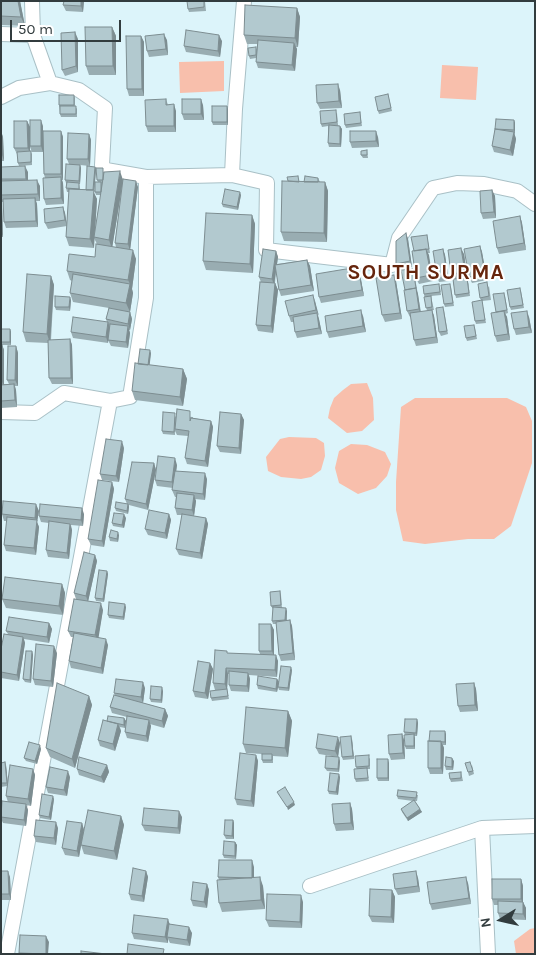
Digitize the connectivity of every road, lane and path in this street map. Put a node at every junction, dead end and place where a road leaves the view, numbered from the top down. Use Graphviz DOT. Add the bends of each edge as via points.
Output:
graph roads {
  1 [pos="32,1"];
  2 [pos="244,1"];
  3 [pos="1,34"];
  4 [pos="33,35"];
  5 [pos="50,83"];
  6 [pos="1,97"];
  7 [pos="232,175"];
  8 [pos="146,177"];
  9 [pos="535,204"];
  10 [pos="110,401"];
  11 [pos="1,412"];
  12 [pos="535,826"];
  13 [pos="482,828"];
  14 [pos="310,886"];
  15 [pos="7,954"];
  16 [pos="488,954"];
  1 -- 4 [label="street"];
  2 -- 7 [label="street"];
  3 -- 4 [label="street"];
  4 -- 5 [label="street"];
  5 -- 6 [label="street" via="19,88"];
  5 -- 8 [label="street" via="79,90 105,108 103,168"];
  7 -- 8 [label="street"];
  7 -- 9 [label="street" via="268,183 266,250 392,265 399,238 433,188 456,183 484,184 517,191"];
  8 -- 10 [label="street" via="146,298 130,397"];
  10 -- 11 [label="street" via="64,393 35,413"];
  10 -- 15 [label="street"];
  12 -- 13 [label="street"];
  13 -- 14 [label="street"];
  13 -- 16 [label="street"];
}
